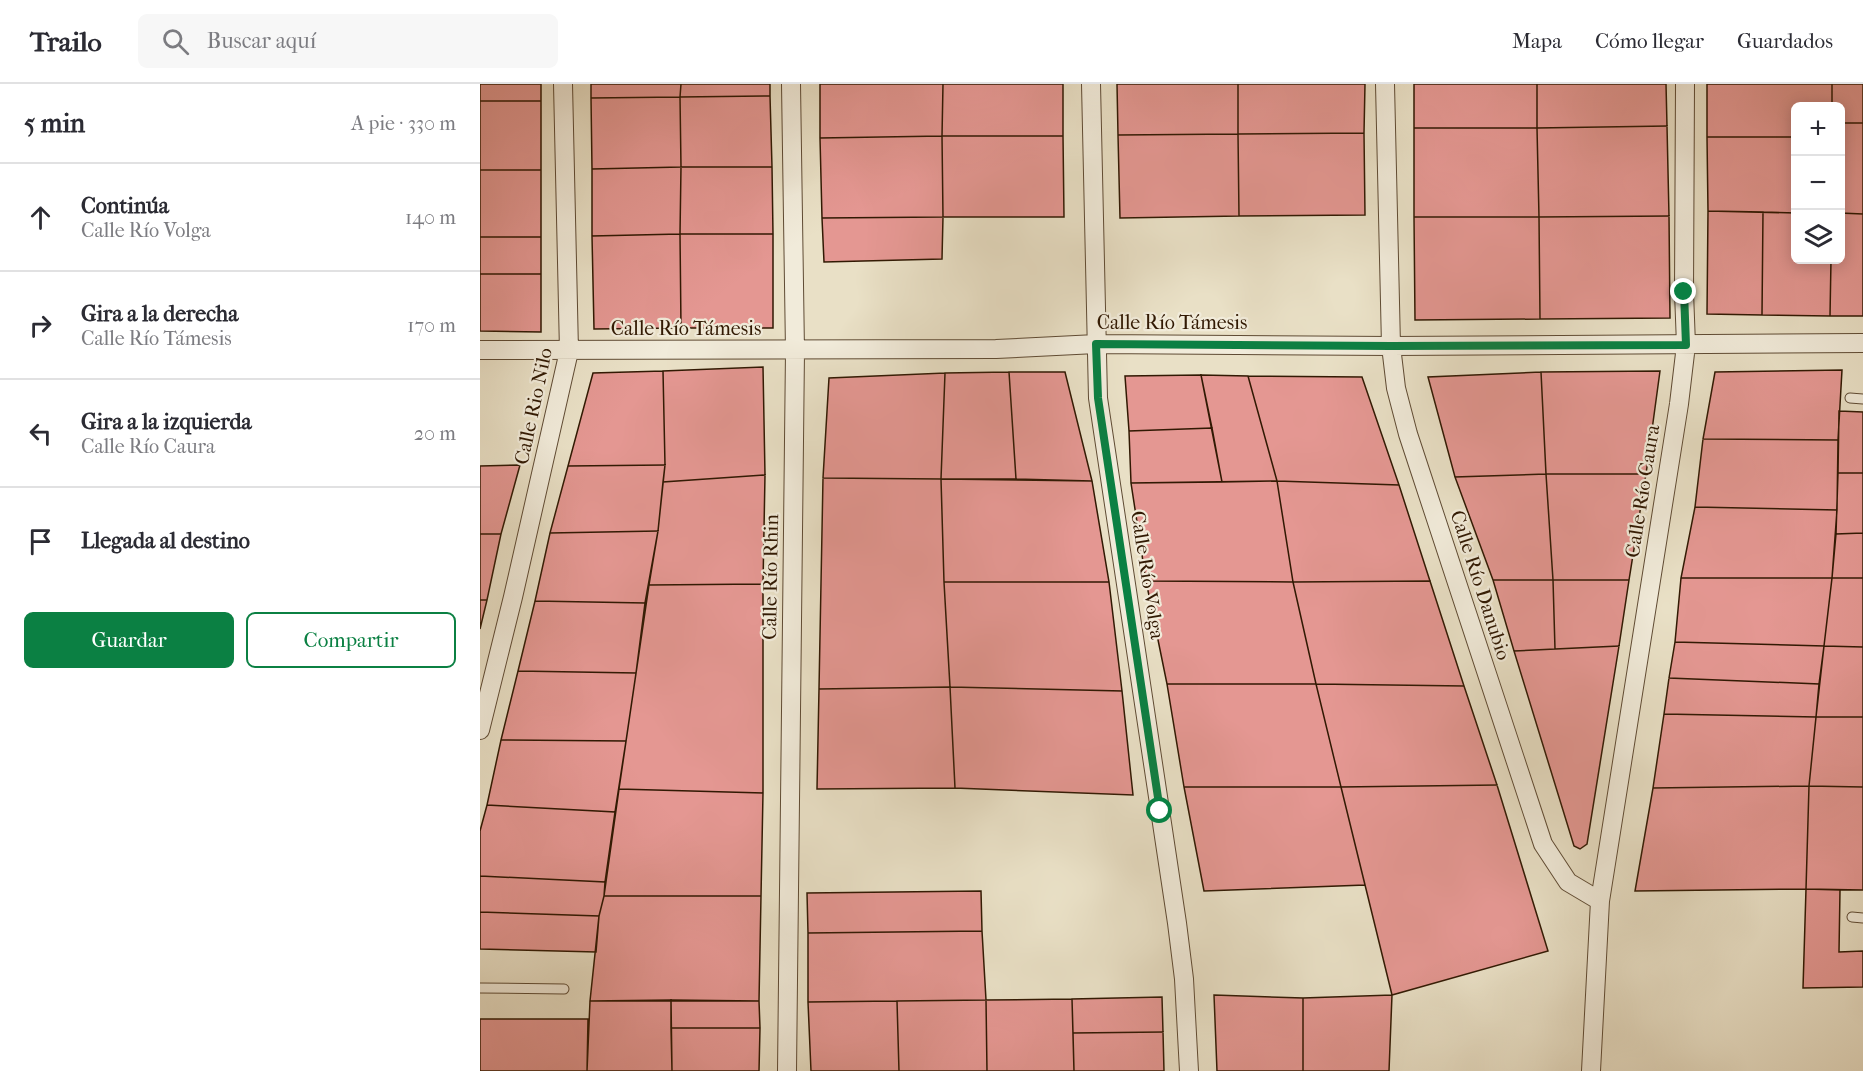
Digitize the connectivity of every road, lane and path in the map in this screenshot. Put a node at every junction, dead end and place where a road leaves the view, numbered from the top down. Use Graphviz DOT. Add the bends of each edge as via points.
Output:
graph roads {
  1 [pos="563,84"];
  2 [pos="791,84"];
  3 [pos="1091,84"];
  4 [pos="1385,84"];
  5 [pos="1685,84"];
  6 [pos="1863,343"];
  7 [pos="1096,344"];
  8 [pos="1686,345"];
  9 [pos="1391,346"];
  10 [pos="480,351"];
  11 [pos="569,351"];
  12 [pos="795,351"];
  13 [pos="1850,398"];
  14 [pos="1863,399"];
  15 [pos="480,730"];
  16 [pos="1600,901"];
  17 [pos="1852,917"];
  18 [pos="1863,918"];
  19 [pos="480,988"];
  20 [pos="564,989"];
  21 [pos="787,1071"];
  22 [pos="1189,1071"];
  23 [pos="1591,1071"];
  1 -- 11 [label="street, Calle Rio Nilo"];
  2 -- 12 [label="street, Calle Río Rhin"];
  3 -- 7 [label="street, Calle Río Volga"];
  4 -- 9 [label="street, Calle Río Danubio"];
  5 -- 8 [label="street, Calle Río Caura"];
  6 -- 8 [label="street, Calle Río Támesis"];
  7 -- 9 [label="street, Calle Río Támesis"];
  7 -- 12 [label="street, Calle Río Támesis"];
  7 -- 22 [label="street, Calle Río Volga" via="1100,410 1177,922"];
  8 -- 9 [label="street, Calle Río Támesis"];
  8 -- 16 [label="street, Calle Río Caura"];
  9 -- 16 [label="street, Calle Río Danubio" via="1396,388 1408,434 1543,844 1568,882"];
  10 -- 11 [label="street, Calle Río Támesis"];
  11 -- 12 [label="street, Calle Río Támesis"];
  11 -- 15 [label="street, Calle Rio Nilo"];
  12 -- 21 [label="street, Calle Río Rhin"];
  13 -- 14 [label="lane"];
  16 -- 23 [label="street"];
  17 -- 18 [label="lane"];
  19 -- 20 [label="lane"];
}
